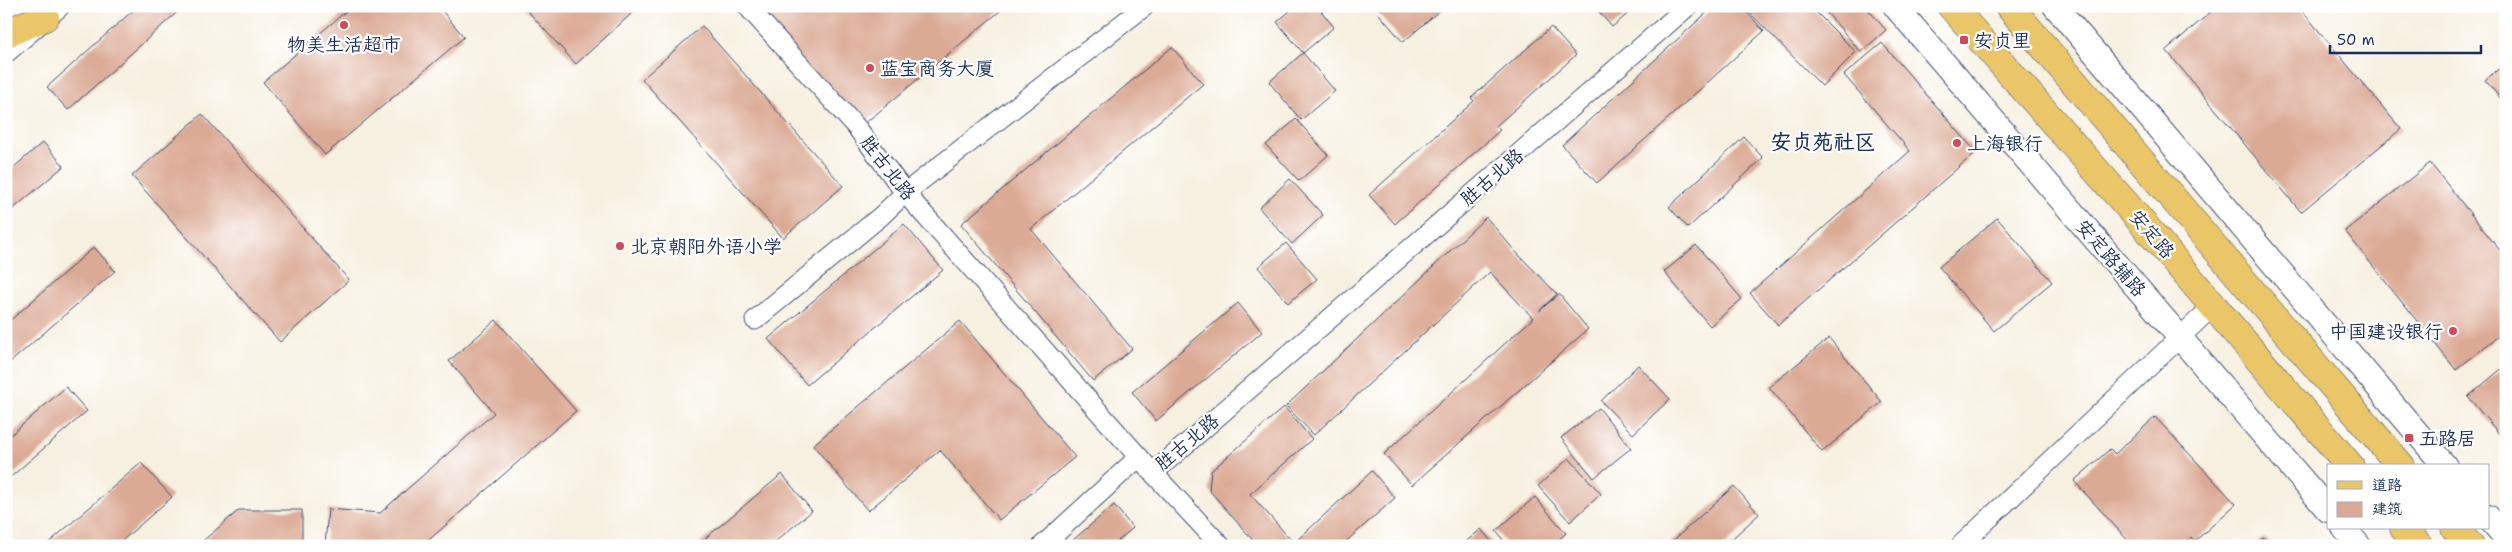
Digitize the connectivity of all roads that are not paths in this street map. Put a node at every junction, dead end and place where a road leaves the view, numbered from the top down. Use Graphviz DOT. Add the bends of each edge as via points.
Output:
graph roads {
  1 [pos="747,6"];
  2 [pos="1145,6"];
  3 [pos="1688,6"];
  4 [pos="1895,6"];
  5 [pos="1950,6"];
  6 [pos="2009,6"];
  7 [pos="2055,6"];
  8 [pos="51,12"];
  9 [pos="6,33"];
  10 [pos="6,50"];
  11 [pos="905,193"];
  12 [pos="2213,306"];
  13 [pos="755,320"];
  14 [pos="2181,339"];
  15 [pos="1139,458"];
  16 [pos="2348,464"];
  17 [pos="2400,464"];
  18 [pos="2443,464"];
  19 [pos="1154,473"];
  20 [pos="2327,509"];
  21 [pos="2490,519"];
  22 [pos="2346,530"];
  23 [pos="2406,530"];
  24 [pos="2457,530"];
  25 [pos="2506,538"];
  26 [pos="1042,546"];
  27 [pos="1221,546"];
  28 [pos="1960,546"];
  29 [pos="2359,546"];
  30 [pos="2419,546"];
  31 [pos="2470,546"];
  1 -- 11 [label="street, 胜古北路" via="858,129"];
  2 -- 11 [label="street"];
  3 -- 19 [label="street, 胜古北路"];
  4 -- 14 [label="street, 安定路辅路"];
  5 -- 12 [label="main road, 安定路"];
  6 -- 17 [label="main road, 安定路"];
  7 -- 18 [label="street"];
  8 -- 9 [label="main road"];
  8 -- 10 [label="street"];
  11 -- 13 [label="street"];
  11 -- 15 [label="street, 胜古北路"];
  12 -- 14 [label="street"];
  12 -- 16 [label="main road, 安定路"];
  14 -- 20 [label="street, 安定路辅路"];
  14 -- 28 [label="street"];
  15 -- 19 [label="street, 胜古北路"];
  15 -- 26 [label="street"];
  19 -- 27 [label="street"];
  21 -- 25 [label="street"];
  22 -- 29 [label="street"];
  23 -- 30 [label="main road"];
  24 -- 31 [label="main road"];
}
